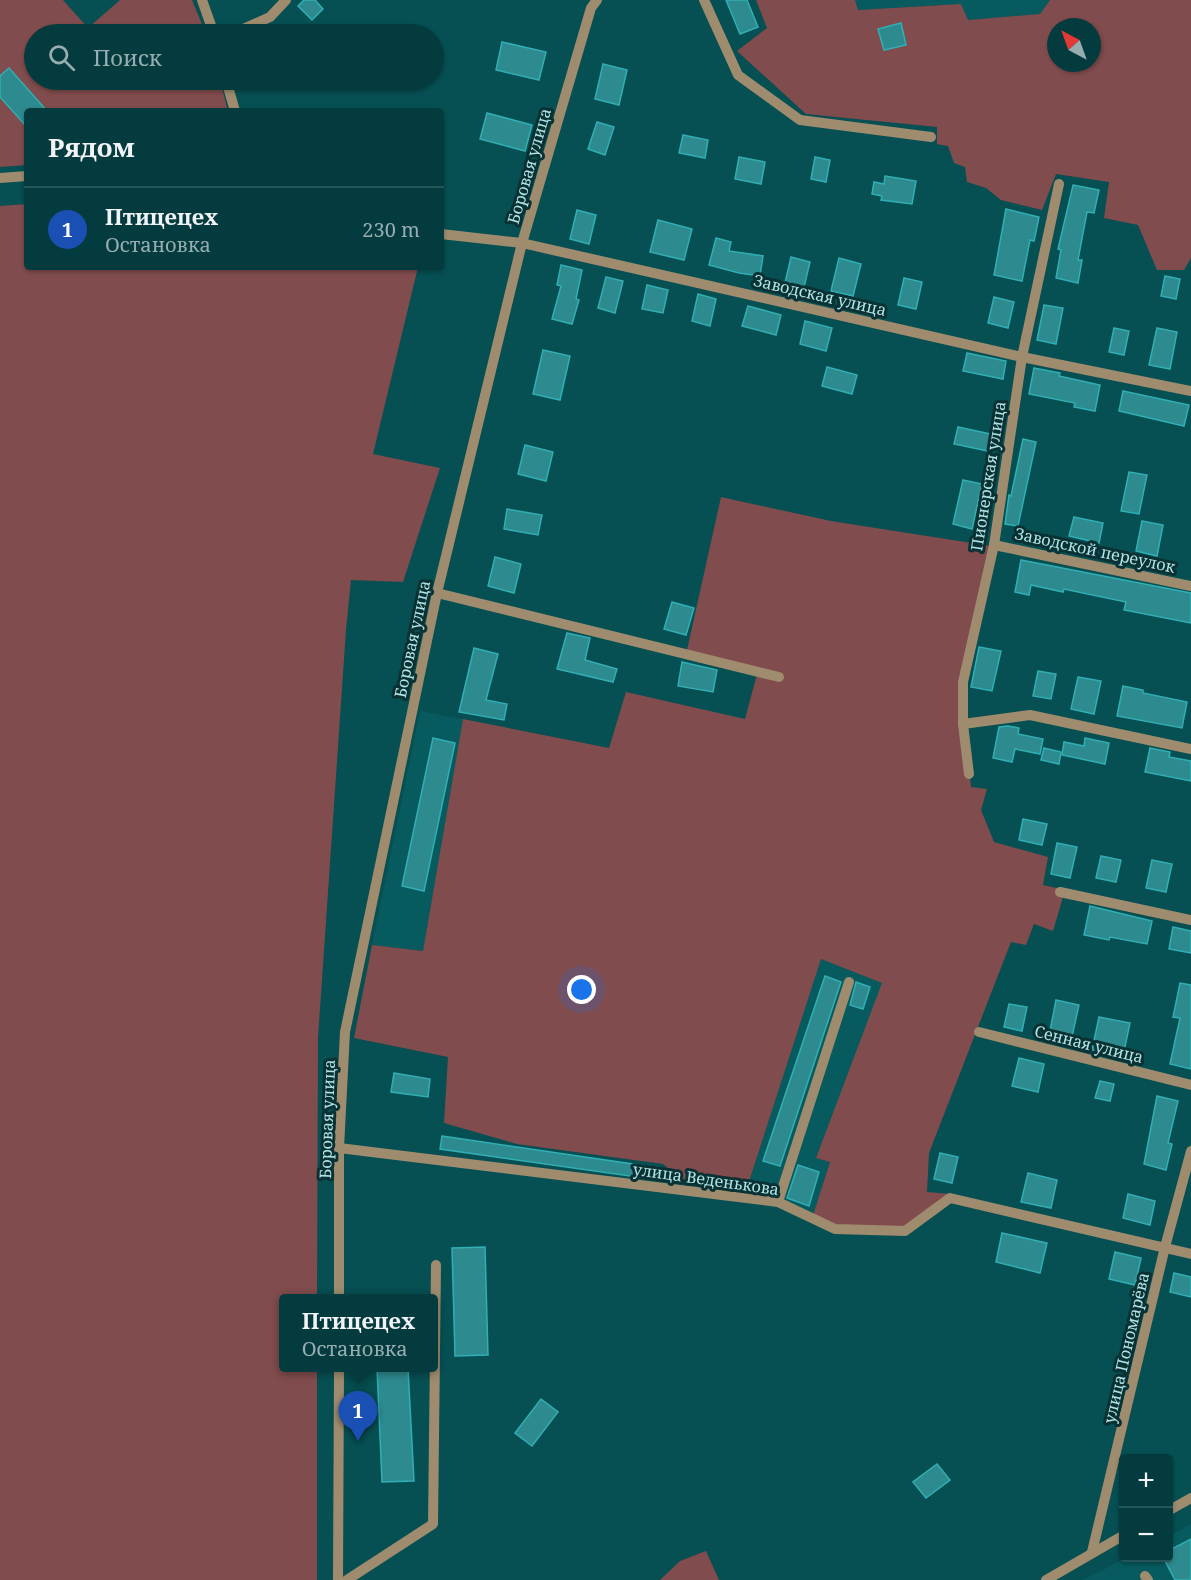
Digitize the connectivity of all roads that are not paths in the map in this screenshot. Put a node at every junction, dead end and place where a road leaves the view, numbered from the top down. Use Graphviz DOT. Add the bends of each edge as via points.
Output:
graph roads {
  1 [pos="201,0"];
  2 [pos="286,0"];
  3 [pos="597,0"];
  4 [pos="704,0"];
  5 [pos="210,24"];
  6 [pos="253,24"];
  7 [pos="229,90"];
  8 [pos="234,108"];
  9 [pos="931,137"];
  10 [pos="24,176"];
  11 [pos="0,178"];
  12 [pos="1059,184"];
  13 [pos="444,234"];
  14 [pos="522,243"];
  15 [pos="1022,357"];
  16 [pos="1191,391"];
  17 [pos="994,545"];
  18 [pos="1191,586"];
  19 [pos="437,593"];
  20 [pos="779,677"];
  21 [pos="963,724"];
  22 [pos="1191,749"];
  23 [pos="969,774"];
  24 [pos="1060,892"];
  25 [pos="1191,920"];
  26 [pos="849,982"];
  27 [pos="979,1032"];
  28 [pos="1191,1085"];
  29 [pos="339,1148"];
  30 [pos="1191,1151"];
  31 [pos="778,1202"];
  32 [pos="1165,1247"];
  33 [pos="1191,1254"];
  34 [pos="436,1265"];
  35 [pos="339,1294"];
  36 [pos="436,1294"];
  37 [pos="339,1372"];
  38 [pos="435,1372"];
  39 [pos="1191,1498"];
  40 [pos="1173,1508"];
  41 [pos="1119,1538"];
  42 [pos="1092,1552"];
  43 [pos="338,1580"];
  44 [pos="347,1580"];
  45 [pos="1046,1580"];
  1 -- 5 [label="street"];
  2 -- 6 [label="street" via="270,16"];
  3 -- 14 [label="street, Боровая улица" via="591,8"];
  4 -- 9 [label="street" via="738,75 800,120"];
  7 -- 8 [label="street"];
  10 -- 11 [label="street"];
  12 -- 15 [label="street, Пионерская улица"];
  13 -- 14 [label="street, Заводская улица"];
  14 -- 15 [label="street, Заводская улица"];
  14 -- 19 [label="street, Боровая улица"];
  15 -- 16 [label="street, Заводская улица"];
  15 -- 17 [label="street, Пионерская улица"];
  17 -- 18 [label="street, Заводской переулок"];
  17 -- 21 [label="street, Пионерская улица" via="963,682"];
  19 -- 20 [label="street"];
  19 -- 29 [label="street, Боровая улица" via="345,1032"];
  21 -- 22 [label="street" via="1030,715"];
  21 -- 23 [label="street, Пионерская улица"];
  24 -- 25 [label="street"];
  26 -- 31 [label="street"];
  27 -- 28 [label="street, Сенная улица"];
  29 -- 31 [label="street, улица Веденькова"];
  29 -- 35 [label="street, Боровая улица"];
  30 -- 32 [label="street, улица Пономарёва"];
  31 -- 32 [label="street, улица Веденькова" via="835,1229 905,1231 950,1198"];
  32 -- 33 [label="street, улица Веденькова"];
  32 -- 42 [label="street, улица Пономарёва"];
  34 -- 36 [label="street"];
  37 -- 43 [label="street"];
  38 -- 44 [label="street" via="433,1524"];
  39 -- 40 [label="street"];
  41 -- 42 [label="street"];
  42 -- 45 [label="street"];
}
